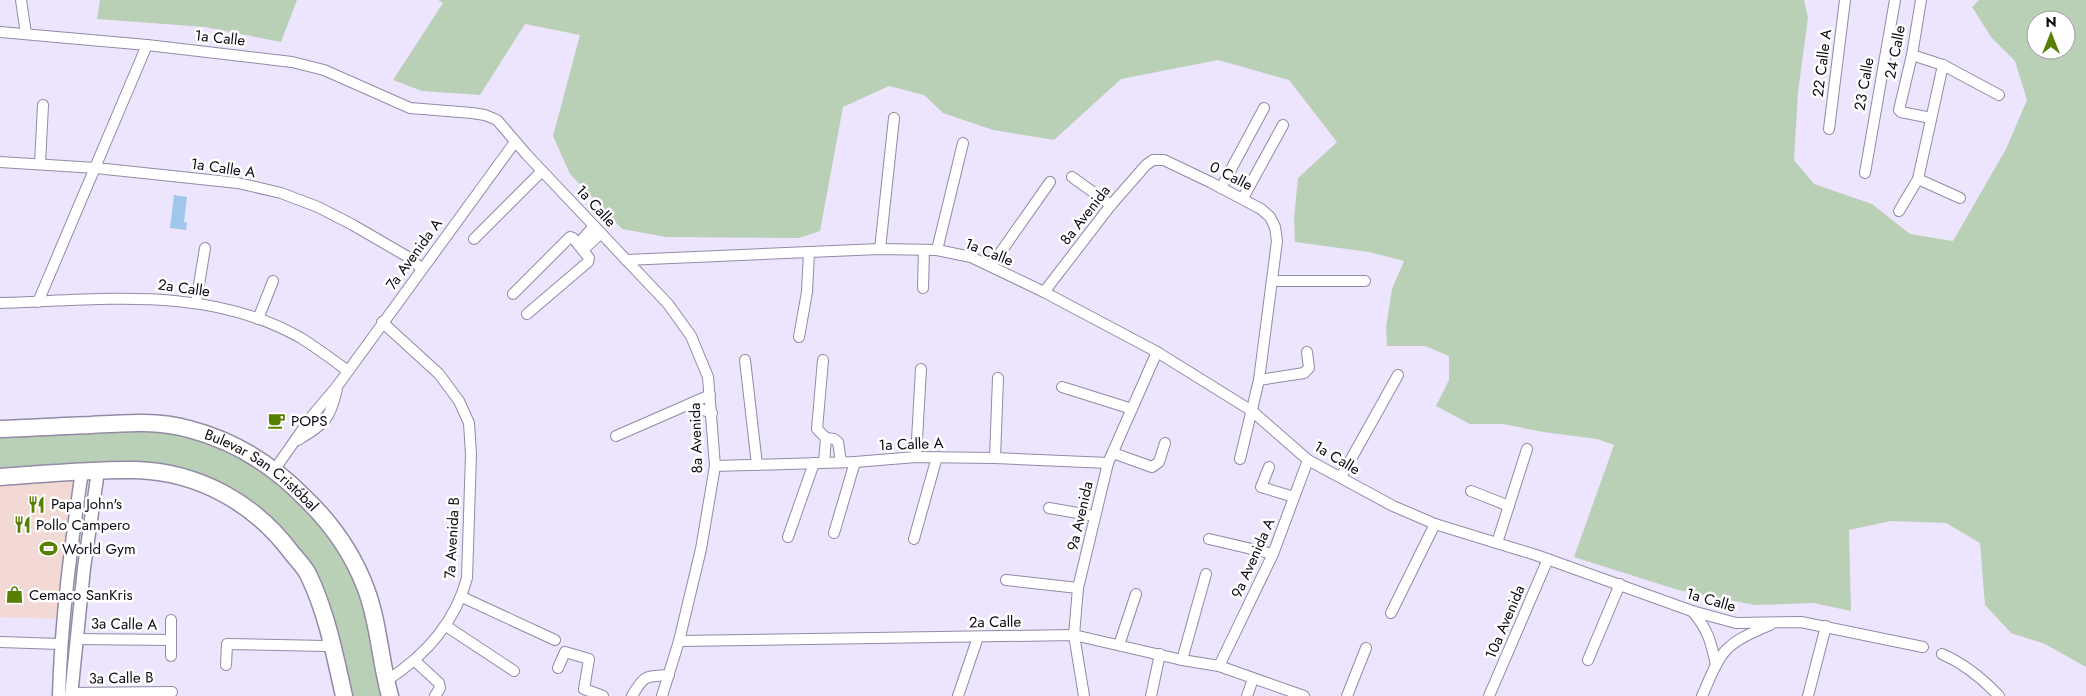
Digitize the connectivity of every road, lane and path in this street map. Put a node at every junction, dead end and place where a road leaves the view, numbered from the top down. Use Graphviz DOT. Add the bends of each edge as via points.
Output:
graph roads {
  1 [pos="21,0"];
  2 [pos="1845,0"];
  3 [pos="1895,0"];
  4 [pos="1921,0"];
  5 [pos="0,32"];
  6 [pos="26,34"];
  7 [pos="147,45"];
  8 [pos="1912,55"];
  9 [pos="1943,65"];
  10 [pos="1999,96"];
  11 [pos="43,105"];
  12 [pos="1264,108"];
  13 [pos="894,118"];
  14 [pos="1931,118"];
  15 [pos="1283,125"];
  16 [pos="1829,129"];
  17 [pos="515,142"];
  18 [pos="963,143"];
  19 [pos="1153,160"];
  20 [pos="0,162"];
  21 [pos="40,164"];
  22 [pos="96,168"];
  23 [pos="542,171"];
  24 [pos="1865,173"];
  25 [pos="1072,177"];
  26 [pos="1050,182"];
  27 [pos="1916,184"];
  28 [pos="1221,188"];
  29 [pos="1243,198"];
  30 [pos="1960,198"];
  31 [pos="1111,205"];
  32 [pos="1900,211"];
  33 [pos="598,230"];
  34 [pos="474,239"];
  35 [pos="581,247"];
  36 [pos="205,248"];
  37 [pos="880,249"];
  38 [pos="924,250"];
  39 [pos="937,250"];
  40 [pos="809,252"];
  41 [pos="626,260"];
  42 [pos="990,266"];
  43 [pos="422,270"];
  44 [pos="1365,280"];
  45 [pos="273,281"];
  46 [pos="1273,281"];
  47 [pos="924,288"];
  48 [pos="1044,292"];
  49 [pos="513,294"];
  50 [pos="38,302"];
  51 [pos="0,303"];
  52 [pos="196,303"];
  53 [pos="527,314"];
  54 [pos="258,319"];
  55 [pos="382,322"];
  56 [pos="799,337"];
  57 [pos="1157,352"];
  58 [pos="1307,352"];
  59 [pos="745,360"];
  60 [pos="823,360"];
  61 [pos="921,369"];
  62 [pos="348,371"];
  63 [pos="1398,375"];
  64 [pos="998,378"];
  65 [pos="1259,380"];
  66 [pos="1062,387"];
  67 [pos="710,395"];
  68 [pos="690,405"];
  69 [pos="1132,409"];
  70 [pos="1252,411"];
  71 [pos="712,413"];
  72 [pos="0,429"];
  73 [pos="616,436"];
  74 [pos="826,438"];
  75 [pos="1165,443"];
  76 [pos="1527,449"];
  77 [pos="1113,453"];
  78 [pos="916,457"];
  79 [pos="937,457"];
  80 [pos="995,458"];
  81 [pos="1240,459"];
  82 [pos="1308,460"];
  83 [pos="841,462"];
  84 [pos="856,462"];
  85 [pos="819,463"];
  86 [pos="1108,463"];
  87 [pos="758,465"];
  88 [pos="715,466"];
  89 [pos="1269,467"];
  90 [pos="275,469"];
  91 [pos="90,471"];
  92 [pos="0,477"];
  93 [pos="1342,477"];
  94 [pos="1471,491"];
  95 [pos="1294,498"];
  96 [pos="1509,506"];
  97 [pos="1049,508"];
  98 [pos="1095,516"];
  99 [pos="1435,524"];
  100 [pos="834,534"];
  101 [pos="788,537"];
  102 [pos="914,539"];
  103 [pos="1209,539"];
  104 [pos="1497,542"];
  105 [pos="1273,554"];
  106 [pos="1548,559"];
  107 [pos="69,567"];
  108 [pos="84,568"];
  109 [pos="1206,574"];
  110 [pos="1006,580"];
  111 [pos="1620,584"];
  112 [pos="1078,588"];
  113 [pos="1136,594"];
  114 [pos="462,597"];
  115 [pos="1692,611"];
  116 [pos="1391,613"];
  117 [pos="324,615"];
  118 [pos="172,620"];
  119 [pos="1778,622"];
  120 [pos="446,626"];
  121 [pos="1826,626"];
  122 [pos="1074,635"];
  123 [pos="978,637"];
  124 [pos="76,639"];
  125 [pos="172,640"];
  126 [pos="555,640"];
  127 [pos="679,640"];
  128 [pos="0,642"];
  129 [pos="60,644"];
  130 [pos="1119,645"];
  131 [pos="325,646"];
  132 [pos="1923,647"];
  133 [pos="1366,648"];
  134 [pos="1160,654"];
  135 [pos="1942,654"];
  136 [pos="171,656"];
  137 [pos="415,660"];
  138 [pos="1182,660"];
  139 [pos="1588,660"];
  140 [pos="226,665"];
  141 [pos="1716,665"];
  142 [pos="1219,666"];
  143 [pos="558,668"];
  144 [pos="514,671"];
  145 [pos="669,674"];
  146 [pos="340,676"];
  147 [pos="1253,679"];
  148 [pos="388,689"];
  149 [pos="172,692"];
  150 [pos="67,695"];
  151 [pos="344,696"];
  152 [pos="435,696"];
  153 [pos="603,696"];
  154 [pos="632,696"];
  155 [pos="662,696"];
  156 [pos="958,696"];
  157 [pos="1084,696"];
  158 [pos="1151,696"];
  159 [pos="1247,696"];
  160 [pos="1304,696"];
  161 [pos="1347,696"];
  162 [pos="1489,696"];
  163 [pos="1702,696"];
  164 [pos="1808,696"];
  165 [pos="1999,696"];
  1 -- 6 [label="street"];
  2 -- 16 [label="street, 22 Calle A"];
  3 -- 24 [label="street, 23 Calle"];
  4 -- 8 [label="street, 24 Calle"];
  5 -- 6 [label="street, 1a Calle"];
  6 -- 7 [label="street, 1a Calle"];
  7 -- 17 [label="street, 1a Calle" via="292,62 324,70 410,108 486,115 497,120"];
  7 -- 22 [label="street"];
  8 -- 9 [label="street"];
  8 -- 14 [label="street, 24 Calle" via="1899,110"];
  9 -- 10 [label="street"];
  9 -- 14 [label="street"];
  11 -- 21 [label="street"];
  12 -- 28 [label="street"];
  13 -- 37 [label="street"];
  14 -- 27 [label="street"];
  15 -- 29 [label="street"];
  17 -- 23 [label="street, 1a Calle"];
  17 -- 43 [label="street, 7a Avenida A"];
  18 -- 39 [label="street"];
  19 -- 28 [label="street, 0 Calle" via="1164,160"];
  19 -- 31 [label="street, 8a Avenida"];
  20 -- 21 [label="street, 1a Calle A"];
  21 -- 22 [label="street, 1a Calle A"];
  22 -- 43 [label="street, 1a Calle A" via="238,183 281,193 353,225 408,257"];
  22 -- 50 [label="street"];
  23 -- 33 [label="street, 1a Calle"];
  23 -- 34 [label="street"];
  25 -- 31 [label="street"];
  26 -- 42 [label="street"];
  27 -- 30 [label="street"];
  27 -- 32 [label="street"];
  28 -- 29 [label="street, 0 Calle"];
  29 -- 46 [label="street, 0 Calle" via="1270,216 1275,227 1277,241"];
  31 -- 48 [label="street, 8a Avenida"];
  33 -- 35 [label="street"];
  33 -- 41 [label="street, 1a Calle"];
  35 -- 49 [label="street" via="573,238 568,238"];
  35 -- 53 [label="street" via="589,258 588,262"];
  36 -- 52 [label="street"];
  37 -- 38 [label="street, 1a Calle"];
  37 -- 40 [label="street, 1a Calle"];
  38 -- 39 [label="street, 1a Calle"];
  38 -- 47 [label="street"];
  39 -- 42 [label="street, 1a Calle" via="971,257"];
  40 -- 41 [label="street, 1a Calle"];
  40 -- 56 [label="street" via="807,292"];
  41 -- 67 [label="street, 8a Avenida" via="668,304 691,336 708,377"];
  42 -- 48 [label="street, 1a Calle"];
  43 -- 55 [label="street, 7a Avenida A"];
  44 -- 46 [label="street"];
  45 -- 54 [label="street"];
  46 -- 65 [label="street"];
  48 -- 57 [label="street, 1a Calle"];
  50 -- 51 [label="street, 2a Calle"];
  50 -- 52 [label="street, 2a Calle" via="157,298"];
  52 -- 54 [label="street, 2a Calle"];
  54 -- 62 [label="street, 2a Calle" via="301,338"];
  55 -- 62 [label="street, 7a Avenida A"];
  55 -- 114 [label="street, 7a Avenida B" via="439,374 459,401 469,423 467,578"];
  57 -- 69 [label="street, 9a Avenida"];
  57 -- 70 [label="street, 1a Calle"];
  58 -- 65 [label="street" via="1309,368 1304,374"];
  59 -- 87 [label="street"];
  60 -- 74 [label="street" via="817,428"];
  61 -- 78 [label="street"];
  62 -- 90 [label="street, 7a Avenida A" via="338,385 332,411 322,425 294,443"];
  63 -- 93 [label="street"];
  64 -- 80 [label="street"];
  65 -- 70 [label="street"];
  66 -- 69 [label="street"];
  67 -- 68 [label="street"];
  67 -- 71 [label="street, 8a Avenida"];
  68 -- 71 [label="street"];
  68 -- 73 [label="street"];
  69 -- 77 [label="street, 9a Avenida"];
  70 -- 81 [label="street"];
  70 -- 82 [label="street, 1a Calle"];
  71 -- 88 [label="street, 8a Avenida"];
  72 -- 90 [label="main road, Bulevar San Cristóbal" via="119,424 188,428 224,440"];
  74 -- 83 [label="street" via="838,442"];
  74 -- 85 [label="street"];
  75 -- 77 [label="street" via="1159,462 1152,467"];
  76 -- 96 [label="street"];
  77 -- 86 [label="street, 9a Avenida"];
  78 -- 79 [label="street, 1a Calle A"];
  78 -- 84 [label="street, 1a Calle A"];
  79 -- 80 [label="street, 1a Calle A"];
  79 -- 102 [label="street"];
  80 -- 86 [label="street, 1a Calle A"];
  82 -- 93 [label="street, 1a Calle"];
  82 -- 95 [label="street, 9a Avenida A"];
  83 -- 84 [label="street, 1a Calle A"];
  83 -- 85 [label="street, 1a Calle A"];
  84 -- 100 [label="street"];
  85 -- 87 [label="street, 1a Calle A"];
  85 -- 101 [label="street"];
  86 -- 98 [label="street, 9a Avenida"];
  87 -- 88 [label="street, 1a Calle A"];
  88 -- 127 [label="street, 8a Avenida" via="701,550"];
  89 -- 95 [label="street" via="1261,487"];
  90 -- 148 [label="main road, Bulevar San Cristóbal" via="321,514 352,559 366,589"];
  91 -- 92 [label="main road"];
  91 -- 107 [label="street"];
  91 -- 108 [label="street"];
  91 -- 117 [label="main road" via="138,470 189,478 237,500 277,533 308,574"];
  93 -- 99 [label="street, 1a Calle" via="1393,506"];
  94 -- 96 [label="street"];
  95 -- 105 [label="street, 9a Avenida A"];
  96 -- 104 [label="street"];
  97 -- 98 [label="street"];
  98 -- 112 [label="street, 9a Avenida"];
  99 -- 104 [label="street, 1a Calle"];
  99 -- 116 [label="street"];
  103 -- 105 [label="street"];
  104 -- 106 [label="street, 1a Calle"];
  105 -- 142 [label="street, 9a Avenida A"];
  106 -- 111 [label="street, 1a Calle"];
  106 -- 162 [label="street, 10a Avenida"];
  107 -- 108 [label="street"];
  107 -- 129 [label="street"];
  108 -- 124 [label="street"];
  109 -- 138 [label="street"];
  110 -- 112 [label="street"];
  111 -- 115 [label="street, 1a Calle"];
  111 -- 139 [label="street"];
  112 -- 122 [label="street, 9a Avenida"];
  113 -- 130 [label="street"];
  114 -- 120 [label="street, 7a Avenida B"];
  114 -- 126 [label="street"];
  115 -- 119 [label="street, 1a Calle" via="1736,623"];
  115 -- 141 [label="street" via="1705,626"];
  117 -- 131 [label="street"];
  117 -- 146 [label="main road"];
  118 -- 125 [label="street"];
  119 -- 121 [label="street, 1a Calle"];
  119 -- 141 [label="street" via="1738,639 1723,651"];
  120 -- 137 [label="street, 7a Avenida B"];
  120 -- 144 [label="street"];
  121 -- 132 [label="street, 1a Calle"];
  121 -- 164 [label="street"];
  122 -- 123 [label="street, 2a Calle"];
  122 -- 130 [label="street, 2a Calle"];
  122 -- 157 [label="street, 9a Avenida"];
  123 -- 127 [label="street, 2a Calle"];
  123 -- 156 [label="street"];
  124 -- 125 [label="street, 3a Calle A"];
  124 -- 150 [label="street"];
  125 -- 136 [label="street"];
  127 -- 145 [label="street, 8a Avenida"];
  128 -- 129 [label="street"];
  129 -- 150 [label="street"];
  130 -- 134 [label="street, 2a Calle"];
  131 -- 140 [label="street" via="227,644"];
  131 -- 146 [label="street"];
  133 -- 161 [label="street"];
  134 -- 138 [label="street, 2a Calle"];
  134 -- 158 [label="street"];
  135 -- 165 [label="street" via="1981,677"];
  137 -- 148 [label="street, 7a Avenida B"];
  137 -- 152 [label="street" via="439,682 440,688"];
  138 -- 142 [label="street, 2a Calle"];
  141 -- 163 [label="street"];
  142 -- 147 [label="street, 2a Calle"];
  143 -- 153 [label="street" via="565,652 589,659 584,689"];
  145 -- 154 [label="street" via="642,679"];
  145 -- 155 [label="street, 8a Avenida"];
  146 -- 151 [label="main road"];
  147 -- 159 [label="street"];
  147 -- 160 [label="street, 2a Calle"];
  149 -- 150 [label="street, 3a Calle B"];
}
